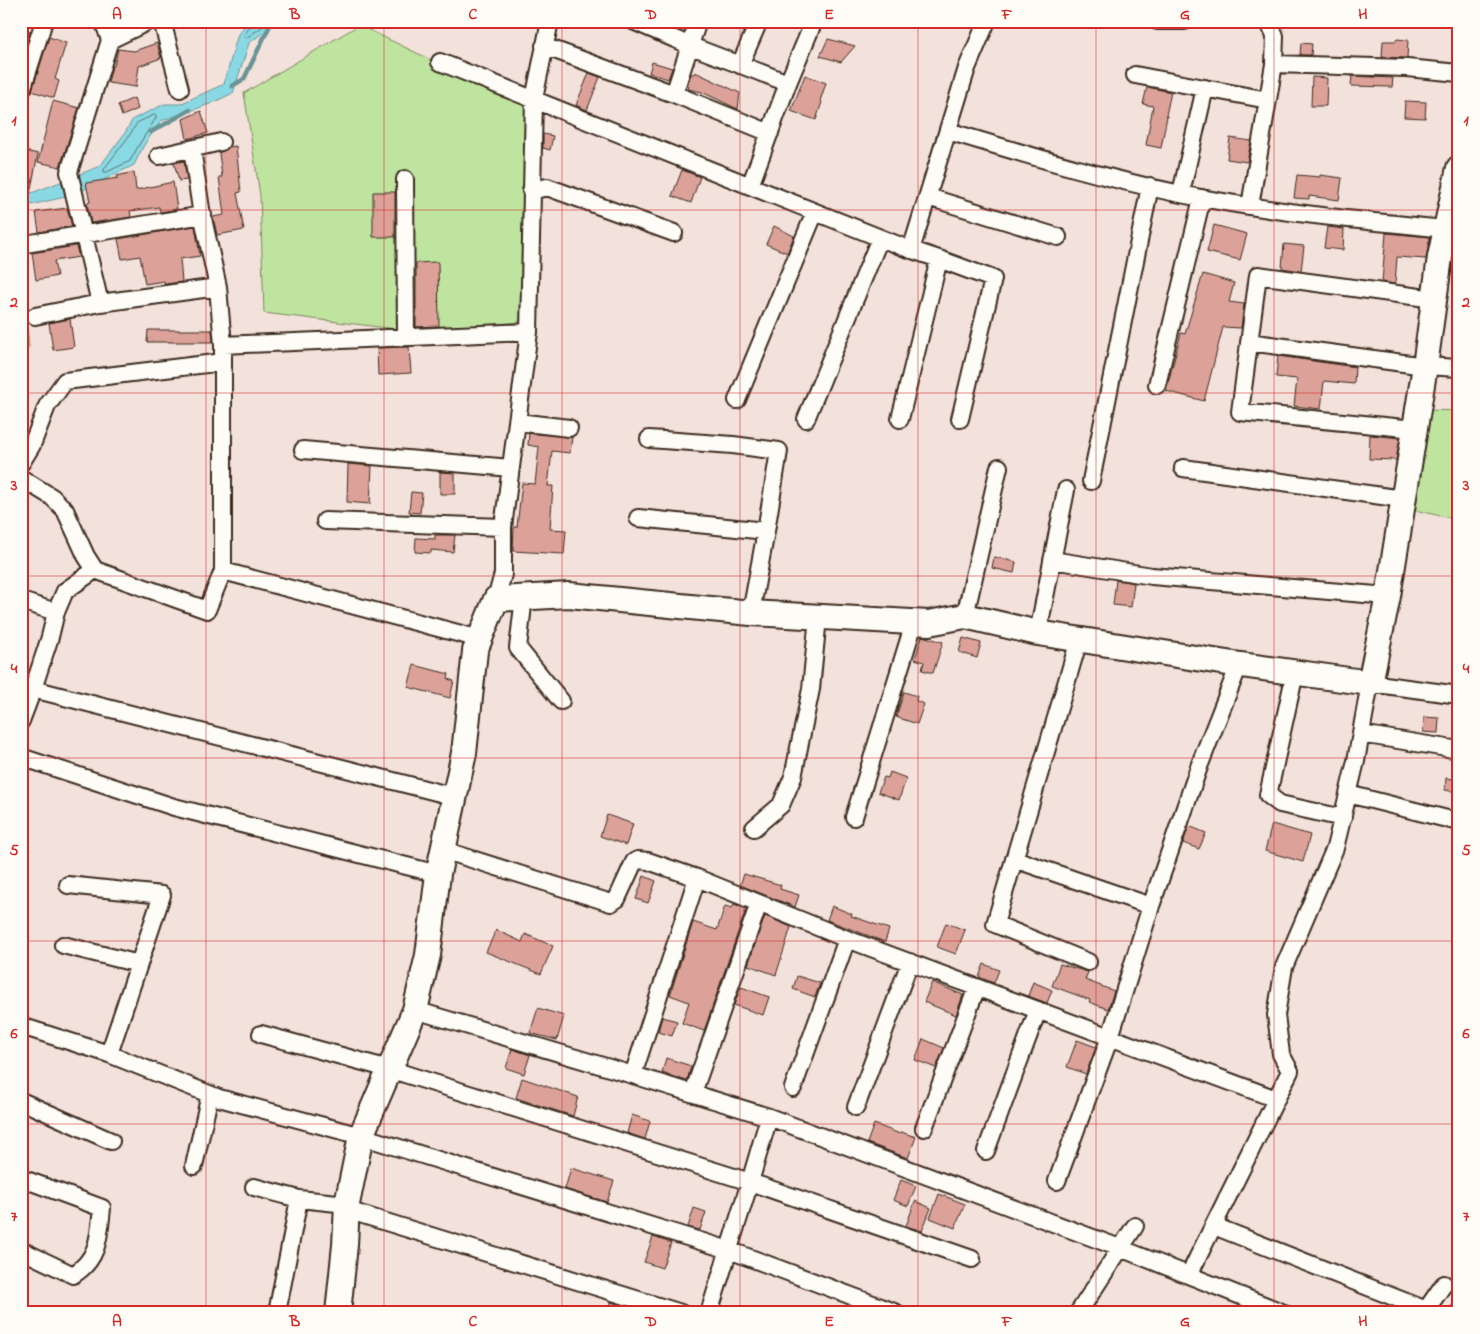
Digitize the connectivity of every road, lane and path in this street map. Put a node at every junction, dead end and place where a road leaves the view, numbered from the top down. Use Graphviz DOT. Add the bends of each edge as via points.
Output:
graph roads {
  1 [pos="44,21"];
  2 [pos="101,21"];
  3 [pos="149,21"];
  4 [pos="162,21"];
  5 [pos="550,21"];
  6 [pos="633,21"];
  7 [pos="698,21"];
  8 [pos="759,21"];
  9 [pos="814,21"];
  10 [pos="987,21"];
  11 [pos="1157,21"];
  12 [pos="1185,21"];
  13 [pos="1268,21"];
  14 [pos="110,40"];
  15 [pos="544,46"];
  16 [pos="691,46"];
  17 [pos="440,62"];
  18 [pos="1274,64"];
  19 [pos="740,65"];
  20 [pos="1459,73"];
  21 [pos="1135,75"];
  22 [pos="788,83"];
  23 [pos="1204,88"];
  24 [pos="180,89"];
  25 [pos="21,93"];
  26 [pos="674,94"];
  27 [pos="534,99"];
  28 [pos="1268,100"];
  29 [pos="948,131"];
  30 [pos="770,133"];
  31 [pos="221,142"];
  32 [pos="192,149"];
  33 [pos="159,156"];
  34 [pos="1459,168"];
  35 [pos="405,179"];
  36 [pos="750,186"];
  37 [pos="1150,186"];
  38 [pos="531,192"];
  39 [pos="1181,194"];
  40 [pos="928,197"];
  41 [pos="1202,198"];
  42 [pos="1250,206"];
  43 [pos="815,212"];
  44 [pos="203,215"];
  45 [pos="1446,229"];
  46 [pos="674,233"];
  47 [pos="83,234"];
  48 [pos="1058,237"];
  49 [pos="880,238"];
  50 [pos="25,244"];
  51 [pos="911,250"];
  52 [pos="939,259"];
  53 [pos="218,287"];
  54 [pos="1434,299"];
  55 [pos="100,304"];
  56 [pos="35,316"];
  57 [pos="528,332"];
  58 [pos="406,337"];
  59 [pos="1250,342"];
  60 [pos="223,345"];
  61 [pos="223,362"];
  62 [pos="1425,366"];
  63 [pos="1459,368"];
  64 [pos="1157,385"];
  65 [pos="737,400"];
  66 [pos="900,418"];
  67 [pos="806,420"];
  68 [pos="960,420"];
  69 [pos="517,422"];
  70 [pos="569,428"];
  71 [pos="1415,429"];
  72 [pos="649,439"];
  73 [pos="303,450"];
  74 [pos="21,463"];
  75 [pos="999,467"];
  76 [pos="511,468"];
  77 [pos="1183,468"];
  78 [pos="21,478"];
  79 [pos="1091,481"];
  80 [pos="1066,490"];
  81 [pos="1403,499"];
  82 [pos="638,518"];
  83 [pos="325,521"];
  84 [pos="503,527"];
  85 [pos="766,531"];
  86 [pos="1052,560"];
  87 [pos="95,570"];
  88 [pos="223,571"];
  89 [pos="1388,596"];
  90 [pos="524,597"];
  91 [pos="496,599"];
  92 [pos="21,600"];
  93 [pos="56,612"];
  94 [pos="751,613"];
  95 [pos="965,616"];
  96 [pos="818,617"];
  97 [pos="914,623"];
  98 [pos="1038,633"];
  99 [pos="480,639"];
  100 [pos="1079,640"];
  101 [pos="1239,665"];
  102 [pos="1295,673"];
  103 [pos="1370,683"];
  104 [pos="27,687"];
  105 [pos="1459,695"];
  106 [pos="561,701"];
  107 [pos="21,721"];
  108 [pos="1361,734"];
  109 [pos="1459,750"];
  110 [pos="21,757"];
  111 [pos="1348,794"];
  112 [pos="456,797"];
  113 [pos="854,817"];
  114 [pos="1342,818"];
  115 [pos="1459,822"];
  116 [pos="754,828"];
  117 [pos="443,850"];
  118 [pos="1014,859"];
  119 [pos="438,874"];
  120 [pos="697,878"];
  121 [pos="68,885"];
  122 [pos="760,903"];
  123 [pos="1152,906"];
  124 [pos="847,939"];
  125 [pos="63,945"];
  126 [pos="910,962"];
  127 [pos="1088,962"];
  128 [pos="139,964"];
  129 [pos="977,987"];
  130 [pos="415,1010"];
  131 [pos="1038,1010"];
  132 [pos="21,1026"];
  133 [pos="262,1034"];
  134 [pos="1110,1037"];
  135 [pos="109,1054"];
  136 [pos="389,1069"];
  137 [pos="633,1074"];
  138 [pos="793,1088"];
  139 [pos="693,1093"];
  140 [pos="210,1094"];
  141 [pos="1276,1099"];
  142 [pos="21,1101"];
  143 [pos="856,1107"];
  144 [pos="769,1117"];
  145 [pos="924,1128"];
  146 [pos="360,1136"];
  147 [pos="111,1141"];
  148 [pos="986,1151"];
  149 [pos="194,1166"];
  150 [pos="21,1178"];
  151 [pos="1057,1181"];
  152 [pos="750,1182"];
  153 [pos="254,1187"];
  154 [pos="300,1199"];
  155 [pos="347,1207"];
  156 [pos="1135,1226"];
  157 [pos="1214,1226"];
  158 [pos="1120,1248"];
  159 [pos="21,1250"];
  160 [pos="729,1250"];
  161 [pos="972,1259"];
  162 [pos="1189,1275"];
  163 [pos="1444,1284"];
  164 [pos="893,1312"];
  165 [pos="1428,1312"];
  166 [pos="278,1313"];
  167 [pos="338,1313"];
  168 [pos="682,1313"];
  169 [pos="709,1313"];
  170 [pos="1078,1313"];
  171 [pos="1284,1313"];
  1 -- 25 [label="street"];
  2 -- 14 [label="street"];
  3 -- 14 [label="street"];
  4 -- 24 [label="street"];
  5 -- 15 [label="street"];
  6 -- 16 [label="street"];
  7 -- 16 [label="street"];
  8 -- 19 [label="street"];
  9 -- 22 [label="street"];
  10 -- 29 [label="street" via="967,68"];
  11 -- 12 [label="street"];
  13 -- 18 [label="street" via="1275,36"];
  14 -- 47 [label="street" via="71,181"];
  15 -- 26 [label="street"];
  15 -- 27 [label="street"];
  16 -- 19 [label="street"];
  16 -- 26 [label="street"];
  17 -- 27 [label="street"];
  18 -- 20 [label="street"];
  18 -- 28 [label="street"];
  19 -- 22 [label="street"];
  21 -- 23 [label="street"];
  22 -- 30 [label="street"];
  23 -- 28 [label="street"];
  23 -- 39 [label="street"];
  26 -- 30 [label="street"];
  27 -- 36 [label="street"];
  27 -- 38 [label="street"];
  28 -- 42 [label="street"];
  29 -- 37 [label="street"];
  29 -- 40 [label="street"];
  30 -- 36 [label="street"];
  31 -- 32 [label="street"];
  32 -- 33 [label="street"];
  32 -- 44 [label="street"];
  34 -- 45 [label="street"];
  35 -- 58 [label="street"];
  36 -- 43 [label="street"];
  37 -- 39 [label="street"];
  37 -- 79 [label="street"];
  38 -- 46 [label="street" via="547,187"];
  38 -- 57 [label="street"];
  39 -- 41 [label="street"];
  40 -- 48 [label="street"];
  40 -- 51 [label="street"];
  41 -- 42 [label="street"];
  41 -- 64 [label="street"];
  42 -- 45 [label="street"];
  43 -- 49 [label="street"];
  43 -- 65 [label="street"];
  44 -- 47 [label="street"];
  44 -- 53 [label="street"];
  45 -- 54 [label="street"];
  47 -- 50 [label="street"];
  47 -- 55 [label="street"];
  49 -- 51 [label="street"];
  49 -- 67 [label="street"];
  51 -- 52 [label="street"];
  52 -- 66 [label="street"];
  52 -- 68 [label="street" via="993,279"];
  53 -- 55 [label="street"];
  53 -- 60 [label="street"];
  54 -- 59 [label="street" via="1258,275"];
  54 -- 62 [label="street"];
  55 -- 56 [label="street"];
  57 -- 58 [label="street"];
  57 -- 69 [label="street"];
  58 -- 60 [label="street"];
  59 -- 62 [label="street"];
  59 -- 71 [label="street" via="1240,412"];
  60 -- 61 [label="street"];
  61 -- 74 [label="street" via="65,382 52,396"];
  61 -- 88 [label="street"];
  62 -- 63 [label="street"];
  62 -- 71 [label="street"];
  69 -- 70 [label="street"];
  69 -- 76 [label="street"];
  71 -- 81 [label="street"];
  72 -- 85 [label="street" via="779,451"];
  73 -- 76 [label="street"];
  75 -- 95 [label="street"];
  76 -- 84 [label="street"];
  77 -- 81 [label="street"];
  78 -- 87 [label="street" via="52,497 65,510"];
  80 -- 86 [label="street"];
  81 -- 89 [label="street"];
  82 -- 85 [label="street"];
  83 -- 84 [label="street"];
  84 -- 91 [label="street" via="502,574"];
  85 -- 94 [label="street"];
  86 -- 89 [label="street" via="1152,576"];
  86 -- 98 [label="street"];
  87 -- 88 [label="street" via="207,610"];
  87 -- 93 [label="street" via="65,592"];
  88 -- 99 [label="street"];
  89 -- 103 [label="street"];
  90 -- 91 [label="street"];
  90 -- 94 [label="street" via="569,594"];
  90 -- 106 [label="street" via="518,648"];
  91 -- 99 [label="street"];
  92 -- 93 [label="street"];
  93 -- 104 [label="street" via="50,637"];
  94 -- 96 [label="street"];
  95 -- 97 [label="street" via="929,624"];
  95 -- 98 [label="street"];
  96 -- 97 [label="street"];
  96 -- 116 [label="street" via="811,689 793,777 781,805"];
  97 -- 113 [label="street"];
  98 -- 100 [label="street"];
  99 -- 112 [label="street" via="475,651 466,744"];
  100 -- 101 [label="street"];
  100 -- 118 [label="street"];
  101 -- 102 [label="street"];
  101 -- 123 [label="street" via="1200,764"];
  102 -- 103 [label="street"];
  102 -- 114 [label="street" via="1268,795 1280,804"];
  103 -- 105 [label="street"];
  103 -- 108 [label="street"];
  104 -- 107 [label="street"];
  104 -- 112 [label="street"];
  108 -- 109 [label="street"];
  108 -- 111 [label="street"];
  110 -- 119 [label="street" via="174,807"];
  111 -- 114 [label="street"];
  111 -- 115 [label="street"];
  112 -- 117 [label="street"];
  114 -- 141 [label="street" via="1335,848 1284,967 1276,1015 1281,1054 1290,1072"];
  117 -- 119 [label="street"];
  117 -- 120 [label="street" via="608,903 617,899 638,860"];
  118 -- 123 [label="street"];
  118 -- 127 [label="street" via="995,924"];
  119 -- 130 [label="street" via="428,955"];
  120 -- 122 [label="street"];
  120 -- 137 [label="street"];
  121 -- 128 [label="street" via="162,894"];
  122 -- 124 [label="street"];
  122 -- 139 [label="street"];
  123 -- 134 [label="street"];
  124 -- 126 [label="street"];
  124 -- 138 [label="street"];
  125 -- 128 [label="street"];
  126 -- 129 [label="street"];
  126 -- 143 [label="street"];
  128 -- 135 [label="street"];
  129 -- 131 [label="street"];
  129 -- 145 [label="street"];
  130 -- 136 [label="street"];
  130 -- 137 [label="street"];
  131 -- 134 [label="street"];
  131 -- 148 [label="street"];
  132 -- 135 [label="street"];
  133 -- 136 [label="street"];
  134 -- 141 [label="street"];
  134 -- 151 [label="street"];
  135 -- 140 [label="street"];
  136 -- 146 [label="street"];
  136 -- 152 [label="street"];
  137 -- 139 [label="street"];
  139 -- 144 [label="street"];
  140 -- 146 [label="street"];
  140 -- 149 [label="street"];
  141 -- 157 [label="street"];
  142 -- 147 [label="street"];
  144 -- 152 [label="street"];
  144 -- 158 [label="street"];
  146 -- 155 [label="street"];
  146 -- 160 [label="street"];
  150 -- 159 [label="street" via="102,1208 99,1236 92,1256 85,1268 72,1275"];
  152 -- 160 [label="street"];
  152 -- 161 [label="street"];
  153 -- 154 [label="street"];
  154 -- 155 [label="street"];
  154 -- 166 [label="street"];
  155 -- 167 [label="street"];
  155 -- 168 [label="street"];
  156 -- 158 [label="street"];
  157 -- 162 [label="street"];
  157 -- 165 [label="street"];
  158 -- 162 [label="street"];
  158 -- 170 [label="street"];
  160 -- 164 [label="street"];
  160 -- 169 [label="street"];
  162 -- 171 [label="street"];
  163 -- 165 [label="street"];
}
